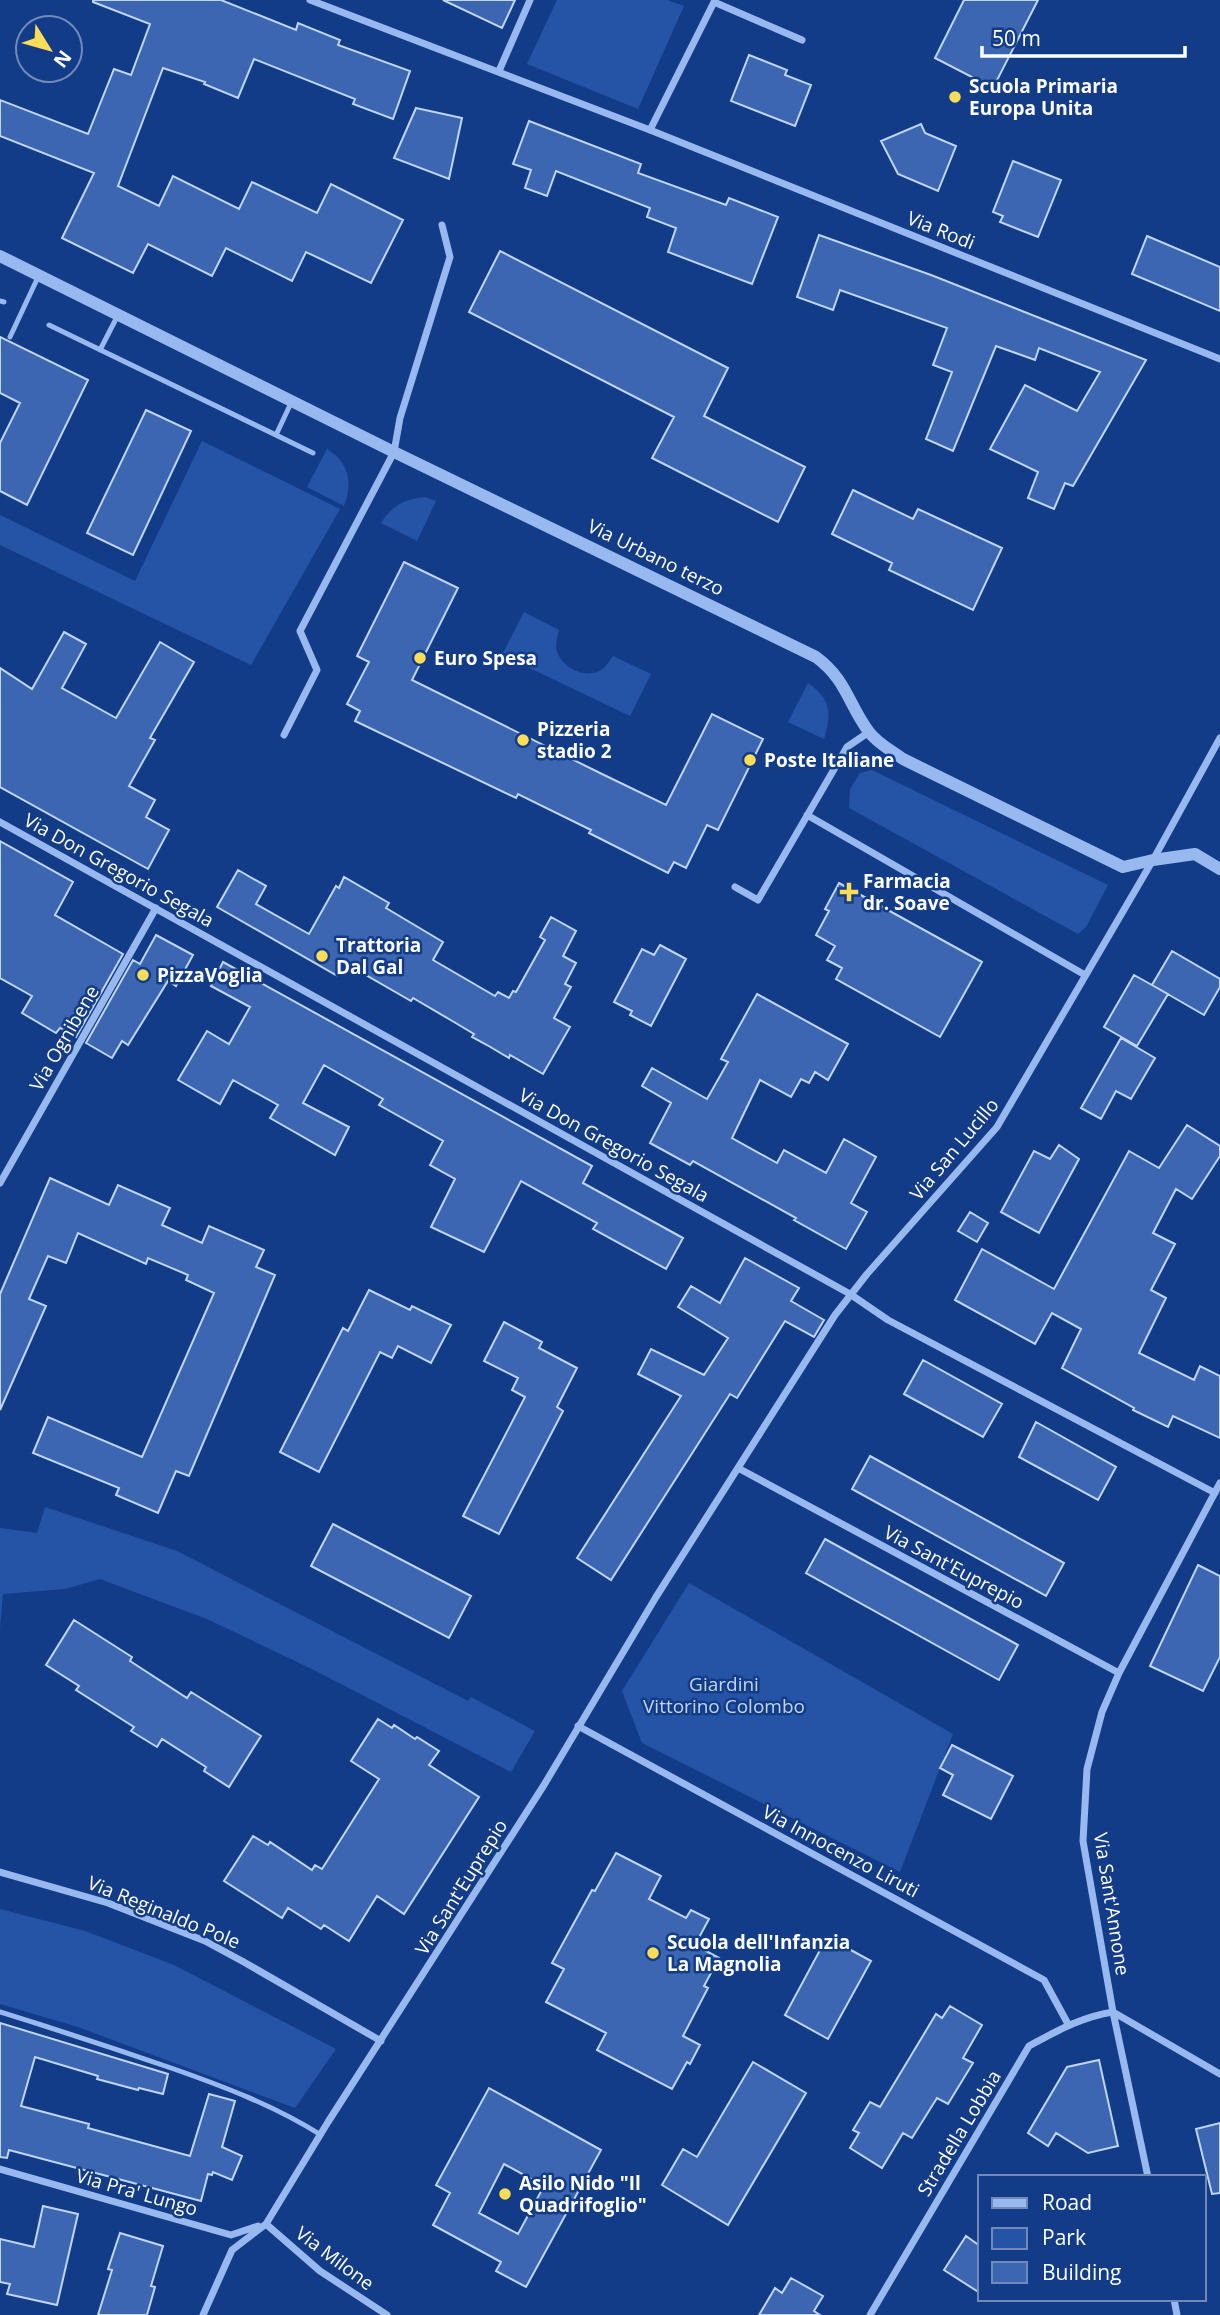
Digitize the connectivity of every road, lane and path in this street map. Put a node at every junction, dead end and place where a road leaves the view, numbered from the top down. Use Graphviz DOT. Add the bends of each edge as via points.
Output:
graph roads {
  1 [pos="310,0"];
  2 [pos="530,0"];
  3 [pos="802,40"];
  4 [pos="499,71"];
  5 [pos="650,130"];
  6 [pos="442,225"];
  7 [pos="0,256"];
  8 [pos="39,275"];
  9 [pos="118,315"];
  10 [pos="49,325"];
  11 [pos="10,337"];
  12 [pos="100,350"];
  13 [pos="1220,359"];
  14 [pos="292,401"];
  15 [pos="276,435"];
  16 [pos="394,452"];
  17 [pos="313,453"];
  18 [pos="869,732"];
  19 [pos="285,735"];
  20 [pos="1220,737"];
  21 [pos="807,815"];
  22 [pos="0,822"];
  23 [pos="1153,860"];
  24 [pos="1220,869"];
  25 [pos="735,887"];
  26 [pos="156,908"];
  27 [pos="1085,975"];
  28 [pos="3,1171"];
  29 [pos="0,1183"];
  30 [pos="850,1294"];
  31 [pos="738,1468"];
  32 [pos="1220,1483"];
  33 [pos="1215,1493"];
  34 [pos="1119,1673"];
  35 [pos="578,1726"];
  36 [pos="0,1872"];
  37 [pos="0,2012"];
  38 [pos="1113,2012"];
  39 [pos="1068,2024"];
  40 [pos="381,2041"];
  41 [pos="1220,2074"];
  42 [pos="320,2135"];
  43 [pos="0,2169"];
  44 [pos="1148,2175"];
  45 [pos="266,2224"];
  46 [pos="203,2315"];
  47 [pos="387,2315"];
  48 [pos="870,2315"];
  1 -- 4 [label="street, Via Rodi"];
  2 -- 4 [label="street"];
  3 -- 5 [label="street" via="714,2"];
  4 -- 5 [label="street, Via Rodi"];
  5 -- 13 [label="street, Via Rodi"];
  6 -- 16 [label="street" via="450,257 400,418"];
  7 -- 8 [label="street, Via Urbano terzo"];
  8 -- 9 [label="street, Via Urbano terzo"];
  8 -- 11 [label="lane"];
  9 -- 12 [label="lane"];
  9 -- 14 [label="street, Via Urbano terzo"];
  10 -- 12 [label="lane"];
  12 -- 15 [label="lane"];
  14 -- 15 [label="lane"];
  14 -- 16 [label="street, Via Urbano terzo"];
  15 -- 17 [label="lane"];
  16 -- 18 [label="street, Via Urbano terzo" via="816,657 844,684"];
  16 -- 19 [label="street" via="300,631 317,670"];
  18 -- 21 [label="street" via="847,747"];
  18 -- 23 [label="street, Via Urbano terzo" via="903,759 1123,867"];
  20 -- 23 [label="street, Via San Lucillo"];
  21 -- 25 [label="street" via="758,900"];
  21 -- 27 [label="street"];
  22 -- 26 [label="street, Via Don Gregorio Segala"];
  23 -- 24 [label="street, Via Urbano terzo" via="1195,854"];
  23 -- 27 [label="street, Via San Lucillo"];
  26 -- 28 [label="street, Via Ognibene"];
  26 -- 30 [label="street, Via Don Gregorio Segala"];
  27 -- 30 [label="street, Via San Lucillo" via="997,1127"];
  28 -- 29 [label="street, Via Ognibene"];
  30 -- 31 [label="street, Via Sant'Euprepio"];
  30 -- 33 [label="street, Via Don Gregorio Segala" via="888,1320"];
  31 -- 34 [label="street, Via Sant'Euprepio"];
  31 -- 35 [label="street, Via Sant'Euprepio"];
  32 -- 33 [label="street, Via Sant'Annone"];
  33 -- 34 [label="street, Via Sant'Annone"];
  34 -- 38 [label="street, Via Sant'Annone" via="1102,1712 1087,1769 1083,1841"];
  35 -- 39 [label="street, Via Innocenzo Liruti" via="1044,1980"];
  35 -- 40 [label="street, Via Sant'Euprepio"];
  36 -- 40 [label="street, Via Reginaldo Pole" via="108,1903 205,1941"];
  37 -- 42 [label="lane" via="204,2080 284,2112"];
  38 -- 39 [label="street, Stradella Lobbia"];
  38 -- 41 [label="street"];
  38 -- 44 [label="street, Via Sant'Annone"];
  39 -- 48 [label="street, Stradella Lobbia" via="1029,2046"];
  40 -- 42 [label="street, Via Sant'Euprepio"];
  42 -- 45 [label="street, Via Sant'Euprepio"];
  43 -- 45 [label="street, Via Pra' Lungo" via="230,2235"];
  45 -- 46 [label="street, Via Sant'Euprepio" via="232,2250"];
  45 -- 47 [label="street, Via Milone" via="320,2271"];
}
